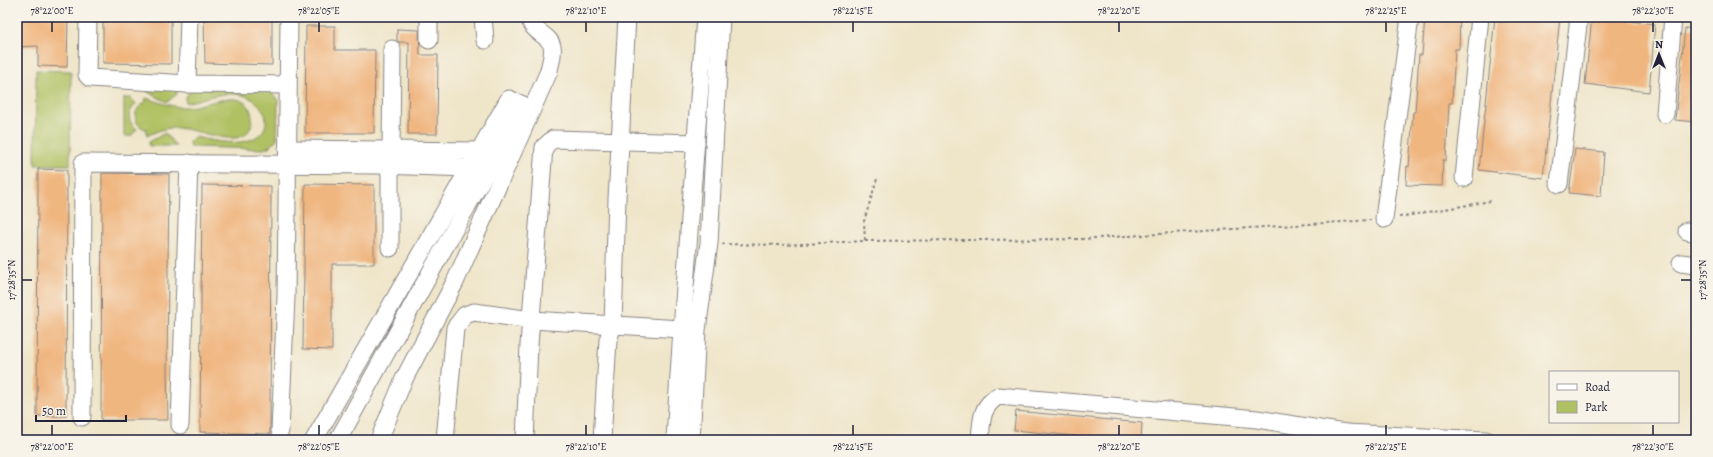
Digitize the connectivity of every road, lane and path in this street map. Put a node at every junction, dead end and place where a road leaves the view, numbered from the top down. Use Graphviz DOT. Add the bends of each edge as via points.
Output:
graph roads {
  1 [pos="88,17"];
  2 [pos="189,17"];
  3 [pos="289,17"];
  4 [pos="429,17"];
  5 [pos="484,17"];
  6 [pos="530,17"];
  7 [pos="627,17"];
  8 [pos="705,17"];
  9 [pos="721,17"];
  10 [pos="1410,17"];
  11 [pos="1480,17"];
  12 [pos="1579,17"];
  13 [pos="1673,17"];
  14 [pos="429,40"];
  15 [pos="484,40"];
  16 [pos="392,49"];
  17 [pos="187,84"];
  18 [pos="288,85"];
  19 [pos="1664,114"];
  20 [pos="620,141"];
  21 [pos="696,143"];
  22 [pos="480,151"];
  23 [pos="287,157"];
  24 [pos="391,158"];
  25 [pos="189,163"];
  26 [pos="470,168"];
  27 [pos="694,177"];
  28 [pos="712,178"];
  29 [pos="1464,178"];
  30 [pos="877,179"];
  31 [pos="1559,184"];
  32 [pos="1491,201"];
  33 [pos="1384,220"];
  34 [pos="865,242"];
  35 [pos="709,243"];
  36 [pos="390,248"];
  37 [pos="532,320"];
  38 [pos="613,325"];
  39 [pos="681,329"];
  40 [pos="82,417"];
  41 [pos="180,426"];
  42 [pos="280,431"];
  43 [pos="1345,437"];
  44 [pos="314,440"];
  45 [pos="338,440"];
  46 [pos="379,440"];
  47 [pos="445,440"];
  48 [pos="525,440"];
  49 [pos="602,440"];
  50 [pos="675,440"];
  51 [pos="691,440"];
  52 [pos="980,440"];
  53 [pos="1486,440"];
  1 -- 17 [label="street" via="87,75 90,78"];
  2 -- 17 [label="street"];
  3 -- 18 [label="street"];
  4 -- 14 [label="street"];
  5 -- 15 [label="street"];
  6 -- 46 [label="street" via="537,33 544,36 552,45 549,71 454,282 404,379"];
  7 -- 20 [label="street"];
  8 -- 21 [label="street"];
  9 -- 28 [label="street"];
  10 -- 33 [label="street"];
  11 -- 29 [label="street"];
  12 -- 31 [label="street"];
  13 -- 19 [label="street"];
  16 -- 24 [label="street"];
  17 -- 18 [label="street"];
  18 -- 23 [label="street"];
  20 -- 21 [label="street"];
  20 -- 37 [label="street" via="553,139 544,147"];
  20 -- 38 [label="street"];
  21 -- 27 [label="street"];
  22 -- 24 [label="street"];
  22 -- 26 [label="street"];
  22 -- 45 [label="street" via="508,99 523,105"];
  23 -- 24 [label="street"];
  23 -- 25 [label="street"];
  23 -- 42 [label="street" via="286,297"];
  24 -- 26 [label="street"];
  24 -- 36 [label="street"];
  25 -- 40 [label="street" via="83,163"];
  25 -- 41 [label="street"];
  26 -- 44 [label="street"];
  27 -- 28 [label="street"];
  27 -- 39 [label="street"];
  28 -- 35 [label="street"];
  30 -- 34 [label="path" via="864,221"];
  32 -- 33 [label="path"];
  33 -- 34 [label="path" via="1082,239"];
  34 -- 35 [label="path" via="781,245"];
  35 -- 51 [label="street" via="697,330"];
  37 -- 38 [label="street"];
  37 -- 47 [label="street" via="474,312 465,315 456,328"];
  37 -- 48 [label="street"];
  38 -- 39 [label="street"];
  38 -- 49 [label="street" via="608,340"];
  39 -- 50 [label="street"];
  43 -- 52 [label="street" via="1257,419 998,396 988,402 983,411"];
  43 -- 53 [label="street"];
}
